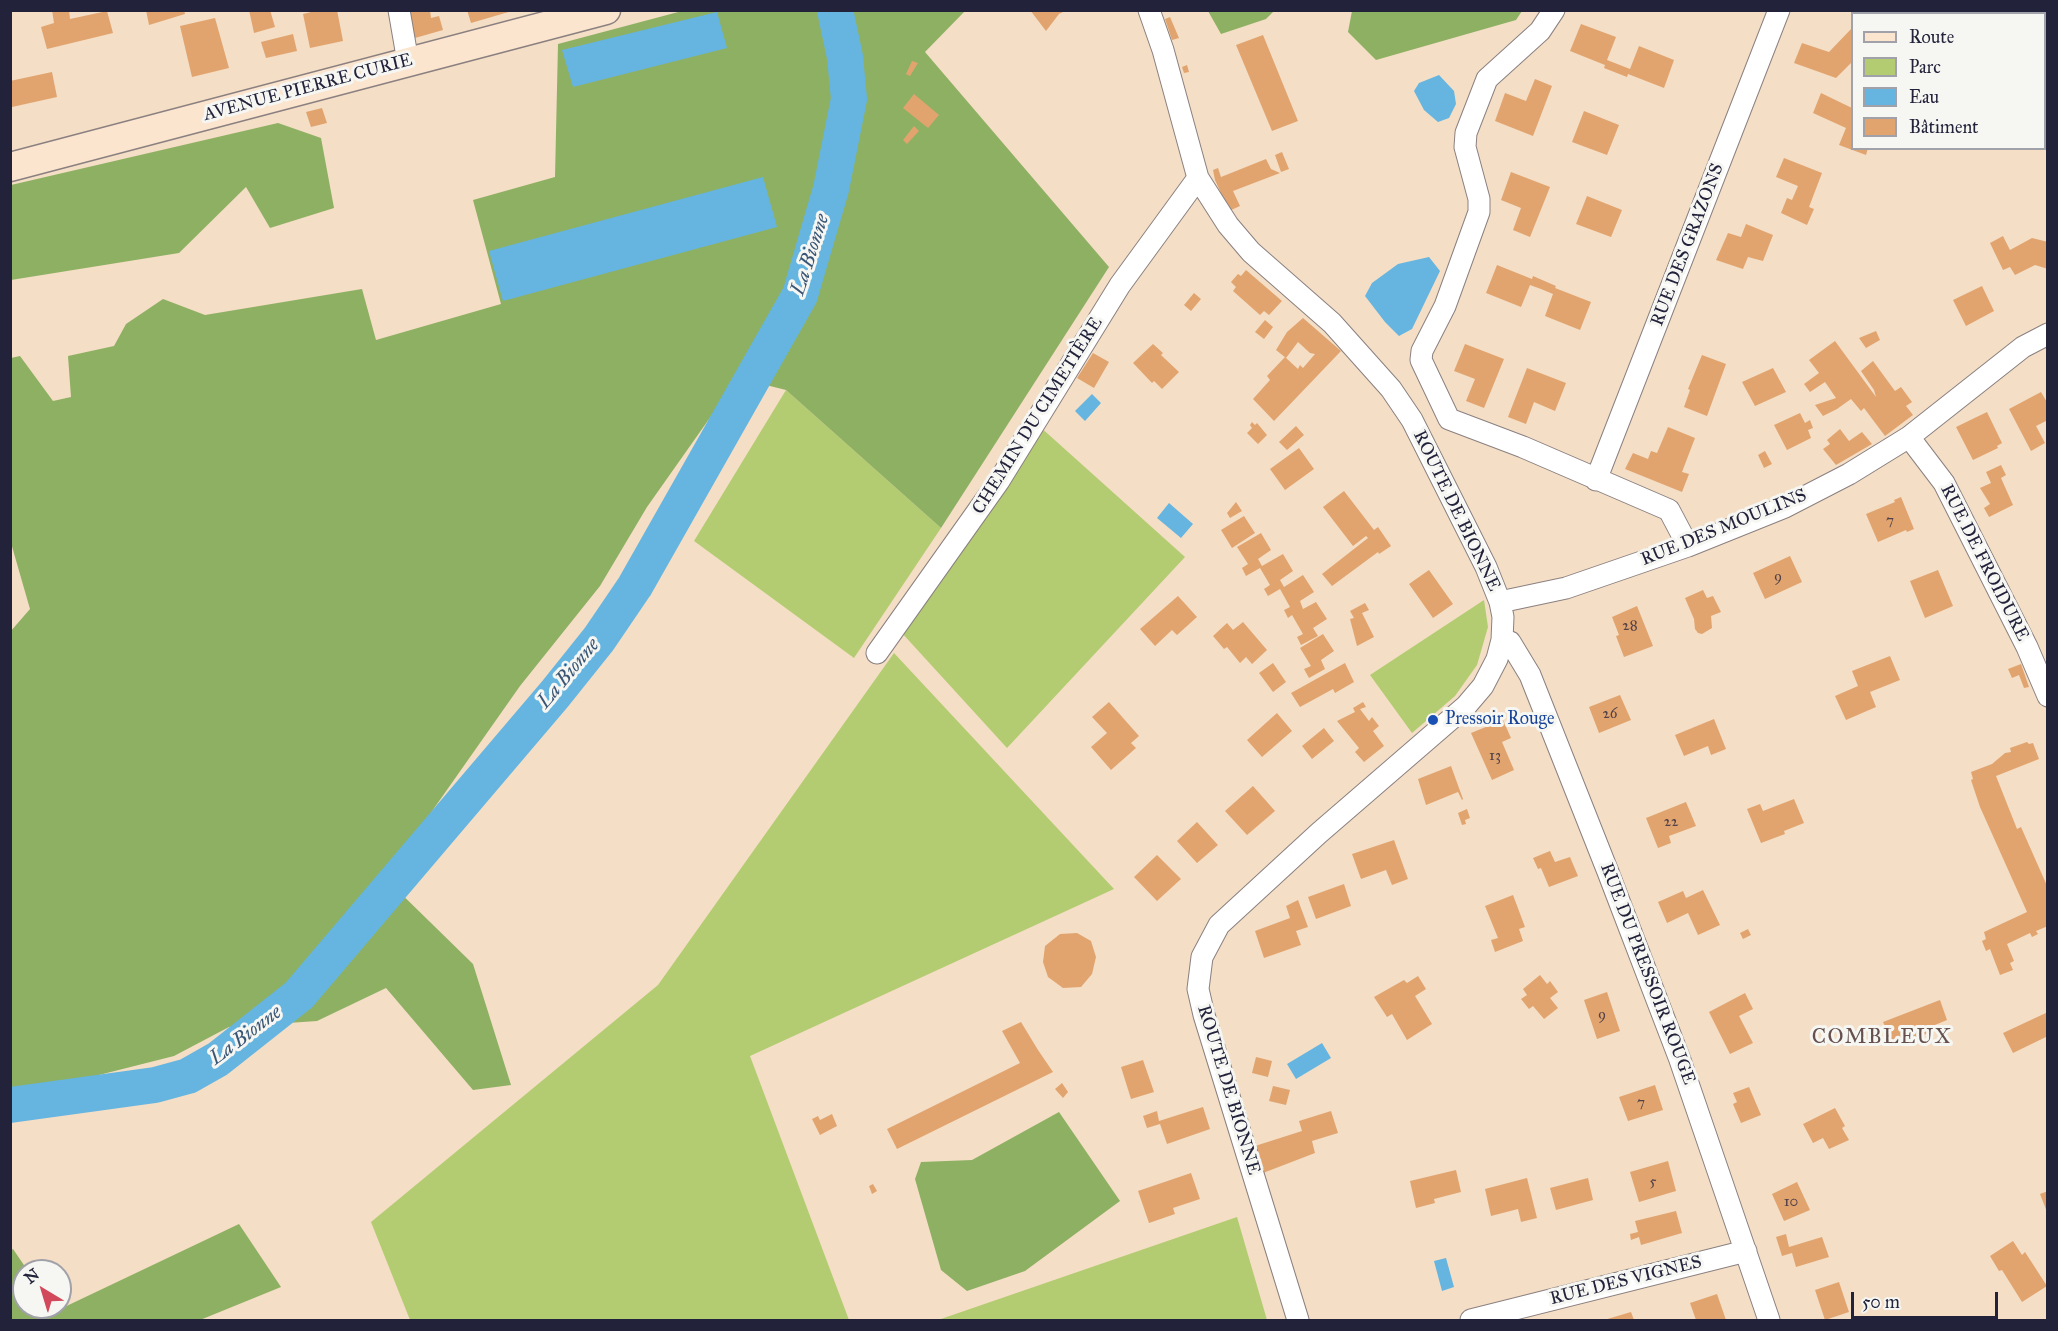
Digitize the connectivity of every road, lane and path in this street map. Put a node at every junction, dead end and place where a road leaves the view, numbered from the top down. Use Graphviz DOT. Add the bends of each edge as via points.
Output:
graph roads {
  1 [pos="399,10"];
  2 [pos="606,10"];
  3 [pos="1149,10"];
  4 [pos="1554,10"];
  5 [pos="1779,10"];
  6 [pos="408,62"];
  7 [pos="10,167"];
  8 [pos="1198,178"];
  9 [pos="2048,334"];
  10 [pos="1909,437"];
  11 [pos="1596,480"];
  12 [pos="1688,546"];
  13 [pos="1500,602"];
  14 [pos="1502,640"];
  15 [pos="877,653"];
  16 [pos="2048,696"];
  17 [pos="1746,1251"];
  18 [pos="1298,1320"];
  19 [pos="1471,1320"];
  20 [pos="1769,1320"];
  1 -- 6 [label="street"];
  2 -- 6 [label="main road, AVENUE PIERRE CURIE"];
  3 -- 8 [label="street, ROUTE DE BIONNE"];
  4 -- 11 [label="street" via="1540,31 1487,79 1466,133 1465,147 1479,212 1421,360 1449,419"];
  5 -- 11 [label="street, RUE DES GRAZONS"];
  6 -- 7 [label="main road, AVENUE PIERRE CURIE"];
  8 -- 13 [label="street, ROUTE DE BIONNE" via="1251,252 1332,324 1391,389 1412,420"];
  8 -- 15 [label="street, CHEMIN DU CIMETIÈRE" via="1120,285 999,481"];
  9 -- 10 [label="street, RUE DES MOULINS" via="2023,347"];
  10 -- 12 [label="street, RUE DES MOULINS" via="1785,507"];
  10 -- 16 [label="street, RUE DE FROIDURE" via="1944,483"];
  11 -- 12 [label="street" via="1668,510"];
  12 -- 13 [label="street, RUE DES MOULINS" via="1566,588"];
  13 -- 14 [label="street, ROUTE DE BIONNE"];
  14 -- 17 [label="street, RUE DU PRESSOIR ROUGE" via="1510,642 1530,675 1680,1060"];
  14 -- 18 [label="street, ROUTE DE BIONNE" via="1483,686 1466,706 1318,833 1219,925 1202,957 1198,989 1203,1015"];
  17 -- 19 [label="street, RUE DES VIGNES"];
  17 -- 20 [label="street, RUE DU PRESSOIR ROUGE"];
}
